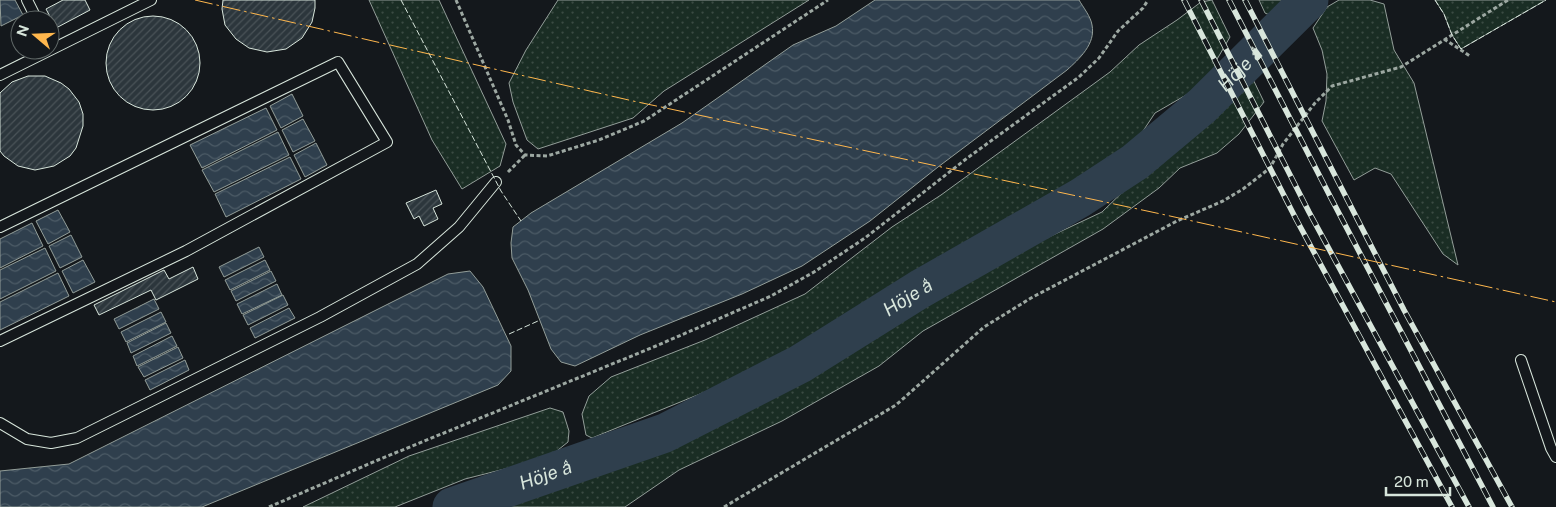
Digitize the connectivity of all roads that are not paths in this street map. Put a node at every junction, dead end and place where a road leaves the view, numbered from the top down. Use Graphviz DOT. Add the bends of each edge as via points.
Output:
graph roads {
  1 [pos="151,0"];
  2 [pos="60,43"];
  3 [pos="27,60"];
  4 [pos="0,75"];
  5 [pos="496,182"];
  6 [pos="0,227"];
  7 [pos="0,341"];
  8 [pos="1521,360"];
  9 [pos="0,423"];
  10 [pos="1556,457"];
  1 -- 2 [label="lane"];
  3 -- 4 [label="lane"];
  5 -- 9 [label="lane" via="459,226 417,264 77,438 51,443 27,439"];
  6 -- 7 [label="lane" via="338,62 386,142 186,251"];
  8 -- 10 [label="lane"];
}
